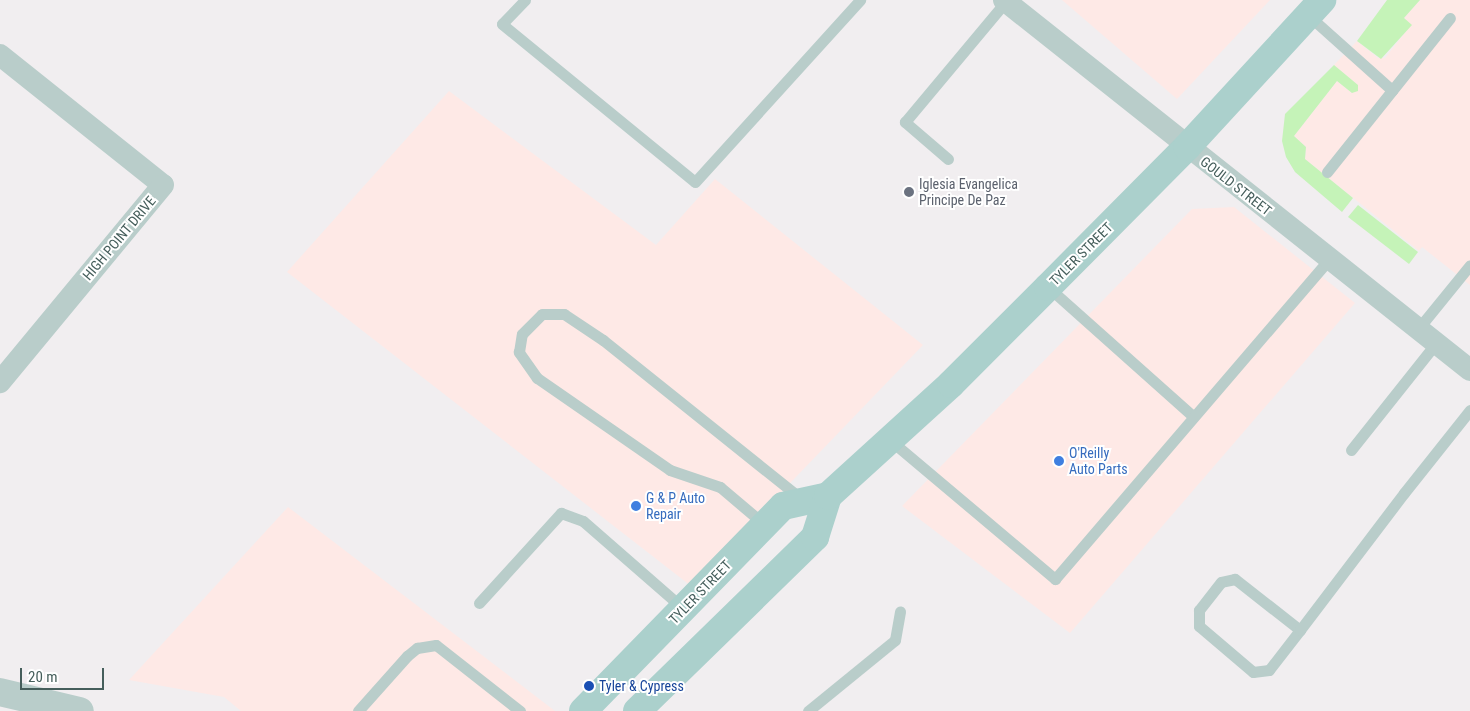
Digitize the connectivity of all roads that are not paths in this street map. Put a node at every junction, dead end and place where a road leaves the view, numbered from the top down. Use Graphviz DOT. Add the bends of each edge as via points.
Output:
graph roads {
  1 [pos="525,0"];
  2 [pos="860,0"];
  3 [pos="1005,1"];
  4 [pos="1315,8"];
  5 [pos="1450,18"];
  6 [pos="0,55"];
  7 [pos="1392,90"];
  8 [pos="1187,147"];
  9 [pos="948,159"];
  10 [pos="1327,172"];
  11 [pos="1330,258"];
  12 [pos="1470,265"];
  13 [pos="1048,287"];
  14 [pos="1418,329"];
  15 [pos="1436,343"];
  16 [pos="1470,370"];
  17 [pos="0,382"];
  18 [pos="1470,410"];
  19 [pos="1193,416"];
  20 [pos="890,440"];
  21 [pos="1351,450"];
  22 [pos="816,499"];
  23 [pos="765,524"];
  24 [pos="479,602"];
  25 [pos="684,609"];
  26 [pos="900,611"];
  27 [pos="1300,630"];
  28 [pos="0,692"];
  29 [pos="68,710"];
  30 [pos="358,711"];
  31 [pos="520,711"];
  32 [pos="583,711"];
  33 [pos="637,711"];
  34 [pos="808,711"];
  1 -- 2 [label="lane" via="502,24 695,182"];
  3 -- 8 [label="street, GOULD STREET"];
  3 -- 9 [label="lane" via="905,122"];
  4 -- 7 [label="lane"];
  4 -- 8 [label="main road, TYLER STREET"];
  5 -- 7 [label="lane"];
  6 -- 17 [label="street, HIGH POINT DRIVE" via="163,184"];
  7 -- 10 [label="lane"];
  8 -- 11 [label="street, GOULD STREET"];
  8 -- 13 [label="main road, TYLER STREET"];
  11 -- 14 [label="street, GOULD STREET"];
  11 -- 19 [label="lane"];
  12 -- 14 [label="lane"];
  13 -- 19 [label="lane"];
  13 -- 20 [label="main road, TYLER STREET"];
  14 -- 15 [label="street, GOULD STREET"];
  15 -- 16 [label="street, GOULD STREET"];
  15 -- 21 [label="lane"];
  18 -- 27 [label="lane"];
  19 -- 20 [label="lane" via="1055,579"];
  20 -- 22 [label="main road, TYLER STREET"];
  22 -- 23 [label="main road, TYLER STREET" via="783,506"];
  22 -- 23 [label="lane" via="564,314 542,314 522,334 519,352 537,378 670,470 720,487"];
  22 -- 33 [label="main road" via="815,537"];
  23 -- 25 [label="main road, TYLER STREET"];
  24 -- 25 [label="lane" via="561,513 583,521"];
  25 -- 32 [label="main road, TYLER STREET"];
  26 -- 34 [label="lane" via="895,640"];
  27 -- 27 [label="lane" via="1269,670 1254,672 1199,626 1198,610 1221,582 1235,578"];
  28 -- 29 [label="street"];
  30 -- 31 [label="lane" via="407,656 417,648 436,645"];
}
